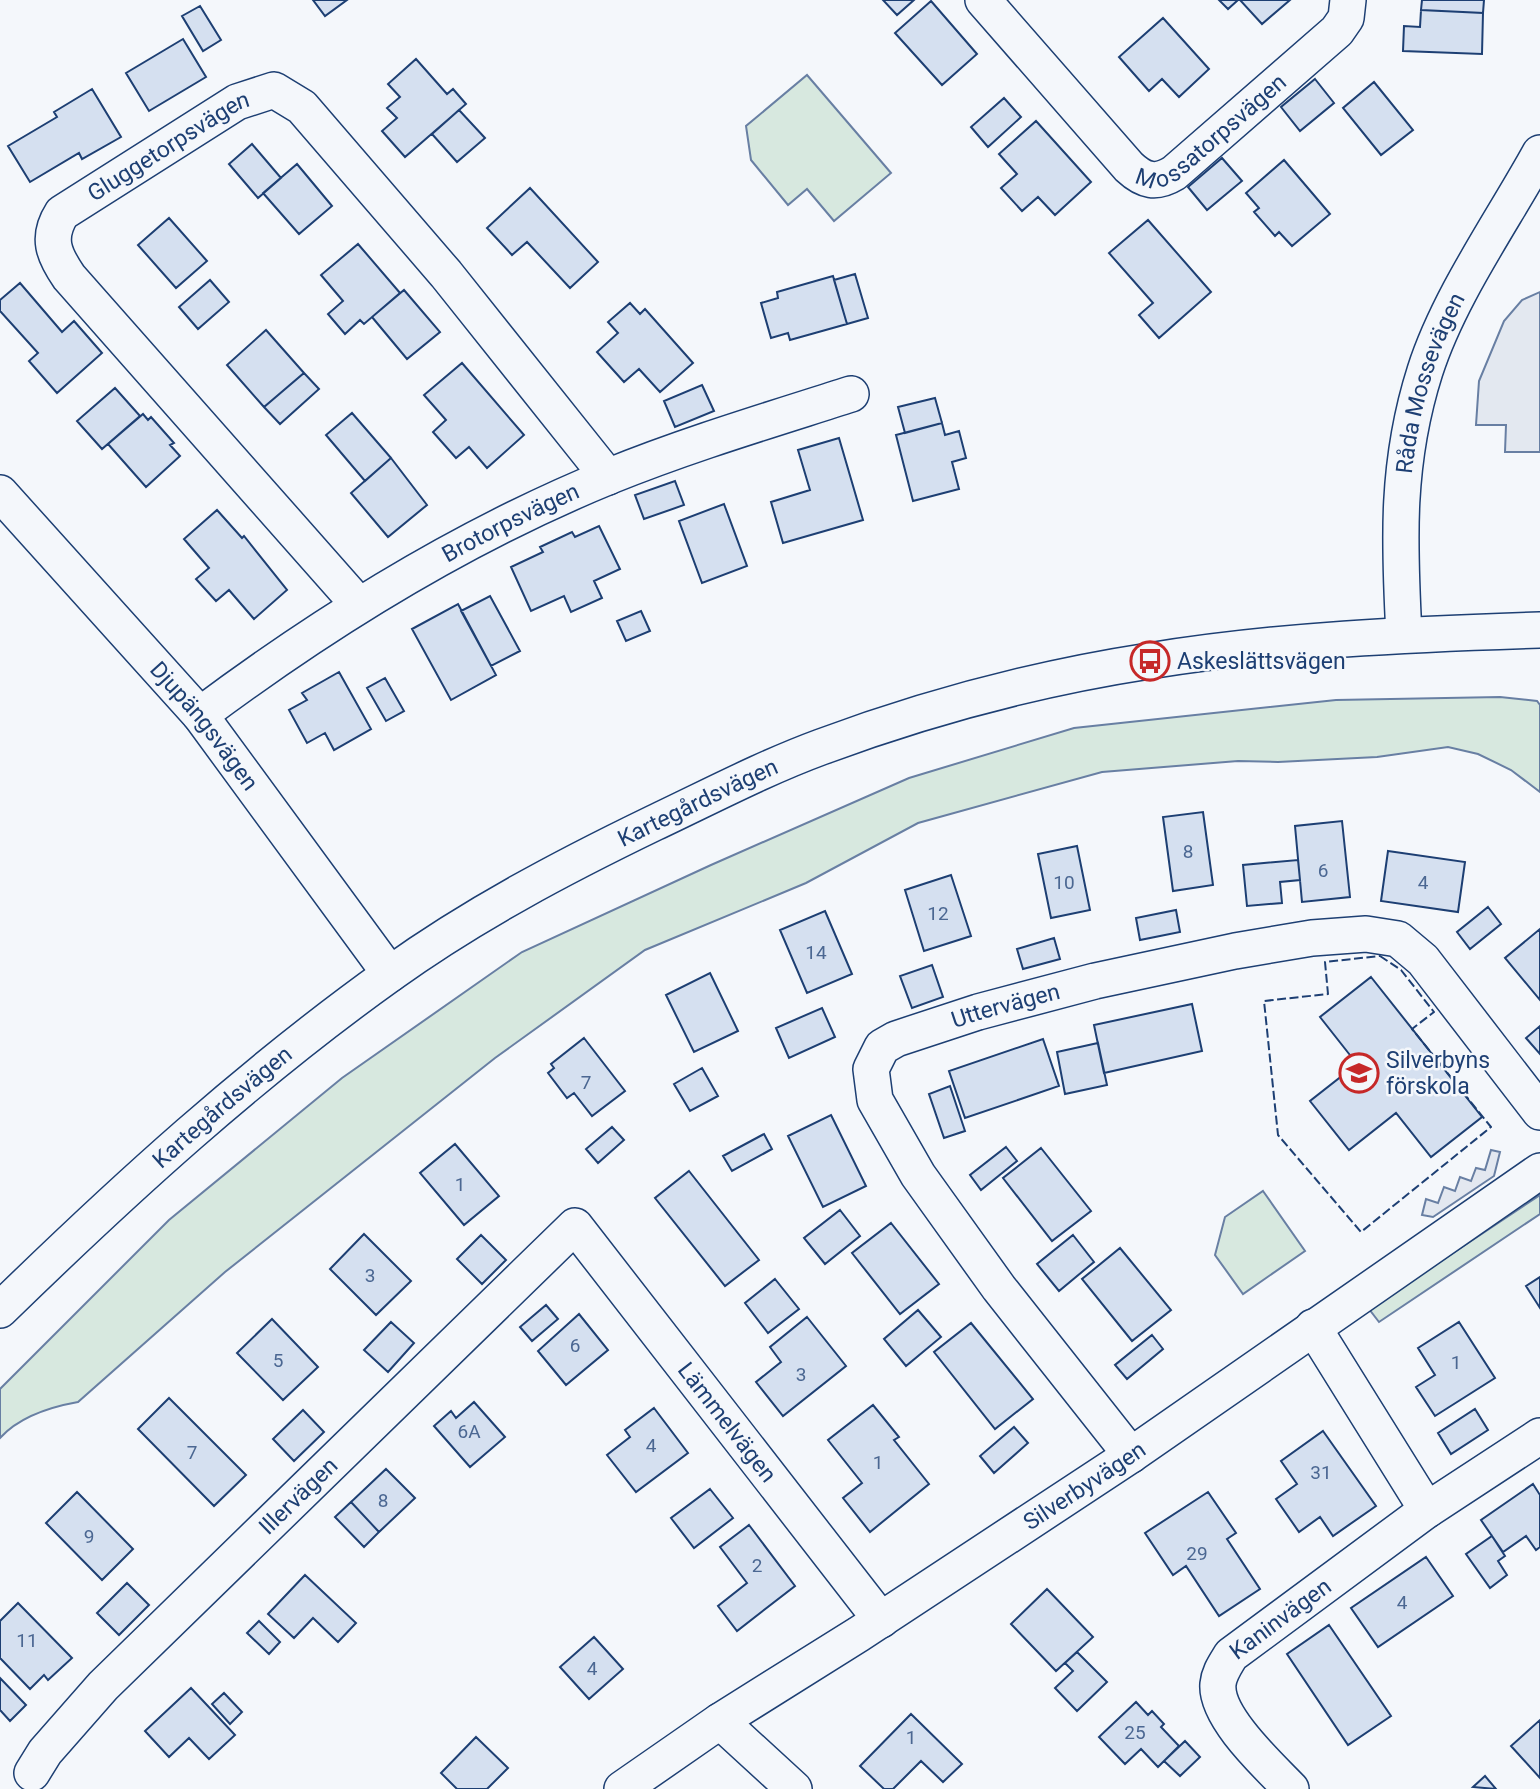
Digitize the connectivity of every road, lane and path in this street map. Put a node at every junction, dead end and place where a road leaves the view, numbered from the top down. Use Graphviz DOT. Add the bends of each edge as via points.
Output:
graph roads {
  1 [pos="983,0"];
  2 [pos="1348,0"];
  3 [pos="1540,153"];
  4 [pos="851,394"];
  5 [pos="608,477"];
  6 [pos="0,494"];
  7 [pos="358,604"];
  8 [pos="1540,630"];
  9 [pos="1404,635"];
  10 [pos="200,715"];
  11 [pos="390,974"];
  12 [pos="1540,1112"];
  13 [pos="1540,1171"];
  14 [pos="575,1226"];
  15 [pos="0,1310"];
  16 [pos="1313,1327"];
  17 [pos="1540,1436"];
  18 [pos="1131,1455"];
  19 [pos="1427,1510"];
  20 [pos="881,1620"];
  21 [pos="720,1721"];
  22 [pos="32,1773"];
  23 [pos="622,1789"];
  24 [pos="794,1789"];
  25 [pos="1291,1789"];
  1 -- 2 [label="street, Mossatorpsvägen" via="1129,167 1139,176 1156,180 1174,173 1337,30 1346,18"];
  3 -- 9 [label="street, Råda Mossevägen" via="1469,279 1426,369 1406,446 1400,496"];
  4 -- 5 [label="street, Brotorpsvägen"];
  5 -- 7 [label="street, Brotorpsvägen"];
  5 -- 7 [label="street, Gluggetorpsvägen" via="446,274 302,107 274,90 237,102 61,213 51,243 69,277"];
  6 -- 10 [label="street, Djupängsvägen"];
  7 -- 10 [label="street, Brotorpsvägen"];
  8 -- 9 [label="street, Kartegårdsvägen"];
  9 -- 11 [label="street, Kartegårdsvägen" via="1150,660 1009,691 820,747 600,849 482,914"];
  10 -- 11 [label="street, Djupängsvägen"];
  11 -- 15 [label="street, Kartegårdsvägen" via="185,1137"];
  12 -- 18 [label="street, Uttervägen" via="1423,960 1398,939 1366,934 1235,951 1095,981 978,1012 882,1047 871,1069 873,1091 891,1131 992,1278"];
  13 -- 16 [label="street, Silverbyvägen"];
  14 -- 20 [label="street, Lämmelvägen"];
  14 -- 22 [label="street, Illervägen" via="103,1686"];
  16 -- 18 [label="street, Silverbyvägen"];
  16 -- 19 [label="street"];
  17 -- 19 [label="street, Kaninvägen"];
  18 -- 20 [label="street, Silverbyvägen"];
  19 -- 25 [label="street, Kaninvägen" via="1231,1655 1220,1672 1219,1699 1232,1723"];
  20 -- 21 [label="street, Silverbyvägen"];
  21 -- 23 [label="street, Silverbyvägen"];
  21 -- 24 [label="street"];
}
